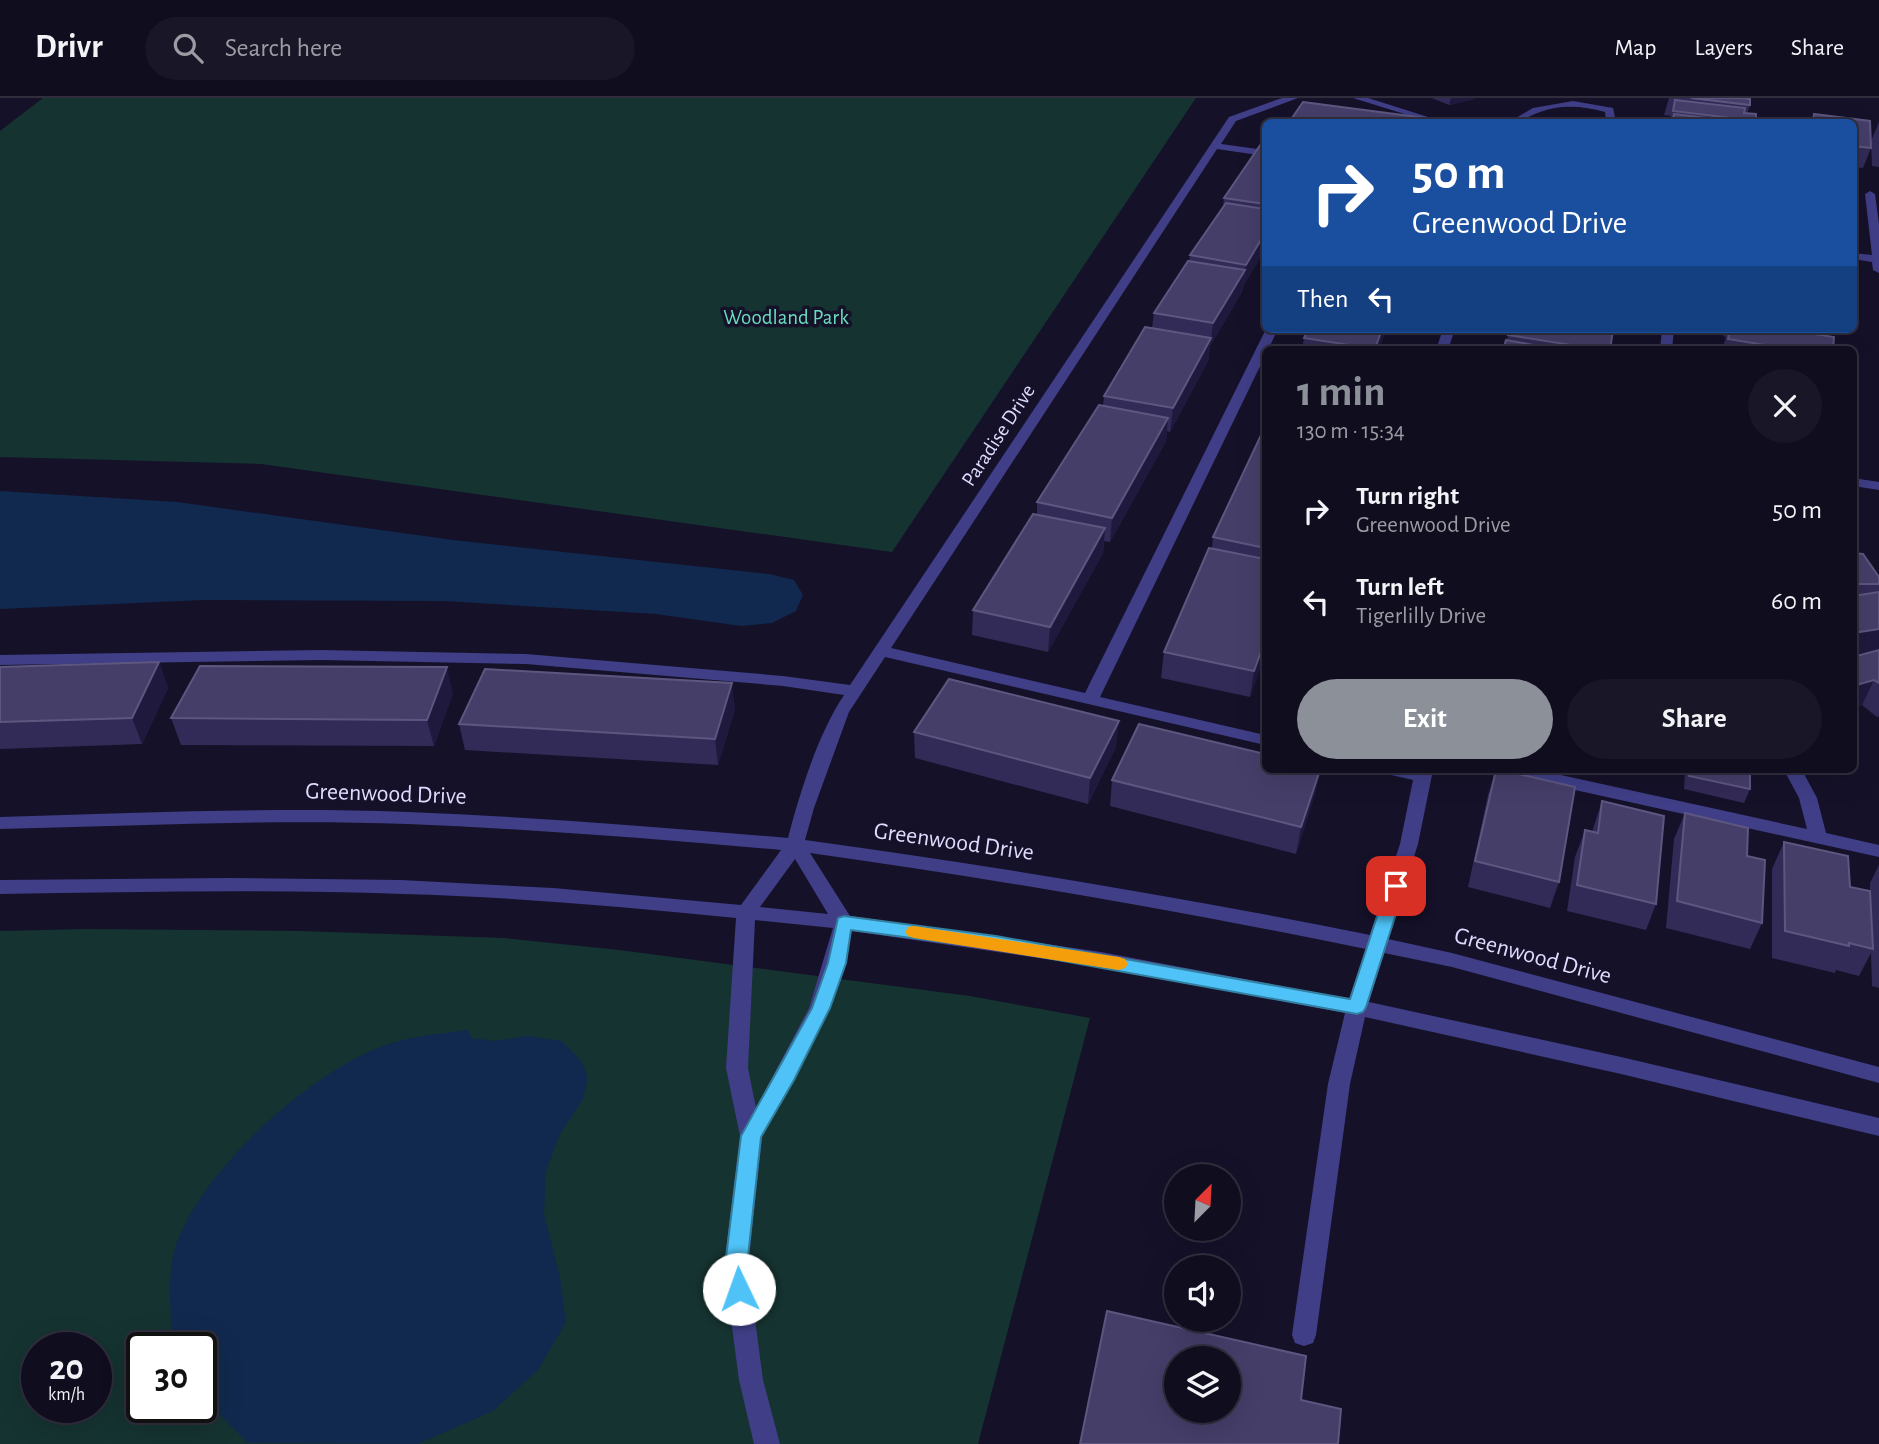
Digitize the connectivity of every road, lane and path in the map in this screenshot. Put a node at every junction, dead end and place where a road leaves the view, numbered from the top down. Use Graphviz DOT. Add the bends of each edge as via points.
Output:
graph roads {
  1 [pos="1293,98"];
  2 [pos="1358,98"];
  3 [pos="1429,119"];
  4 [pos="1518,119"];
  5 [pos="1611,119"];
  6 [pos="1214,146"];
  7 [pos="1262,153"];
  8 [pos="1870,194"];
  9 [pos="1857,257"];
  10 [pos="1879,265"];
  11 [pos="1262,349"];
  12 [pos="1857,483"];
  13 [pos="1879,486"];
  14 [pos="881,651"];
  15 [pos="0,660"];
  16 [pos="855,691"];
  17 [pos="1090,700"];
  18 [pos="1262,739"];
  19 [pos="1526,773"];
  20 [pos="1795,773"];
  21 [pos="1424,774"];
  22 [pos="0,823"];
  23 [pos="1818,837"];
  24 [pos="795,845"];
  25 [pos="1879,851"];
  26 [pos="0,887"];
  27 [pos="746,912"];
  28 [pos="844,923"];
  29 [pos="1378,944"];
  30 [pos="1357,1007"];
  31 [pos="1879,1075"];
  32 [pos="1879,1127"];
  33 [pos="751,1136"];
  34 [pos="1304,1335"];
  35 [pos="767,1444"];
  1 -- 6 [label="street, Paradise Drive" via="1231,119"];
  2 -- 3 [label="street"];
  4 -- 5 [label="street" via="1566,102 1610,110"];
  6 -- 7 [label="street"];
  6 -- 14 [label="street, Paradise Drive"];
  8 -- 10 [label="street"];
  9 -- 10 [label="street"];
  11 -- 17 [label="street"];
  12 -- 13 [label="street"];
  14 -- 16 [label="street, Paradise Drive"];
  14 -- 17 [label="street"];
  15 -- 16 [label="street" via="321,655 526,659"];
  16 -- 24 [label="street, Paradise Drive" via="841,712"];
  17 -- 18 [label="street"];
  19 -- 23 [label="street"];
  20 -- 23 [label="street" via="1808,798"];
  21 -- 29 [label="street" via="1409,844"];
  22 -- 24 [label="street, Greenwood Drive" via="262,816 406,818"];
  23 -- 25 [label="street"];
  24 -- 27 [label="street"];
  24 -- 28 [label="street"];
  24 -- 29 [label="street, Greenwood Drive" via="1170,902"];
  26 -- 27 [label="street" via="246,884 459,889"];
  27 -- 28 [label="street"];
  27 -- 33 [label="street" via="737,1068"];
  28 -- 30 [label="street" via="1009,945"];
  28 -- 33 [label="street" via="837,963 821,1008"];
  29 -- 30 [label="street"];
  29 -- 31 [label="street, Greenwood Drive"];
  30 -- 32 [label="street"];
  30 -- 34 [label="street" via="1339,1084"];
  33 -- 35 [label="street" via="736,1266 751,1380"];
}
